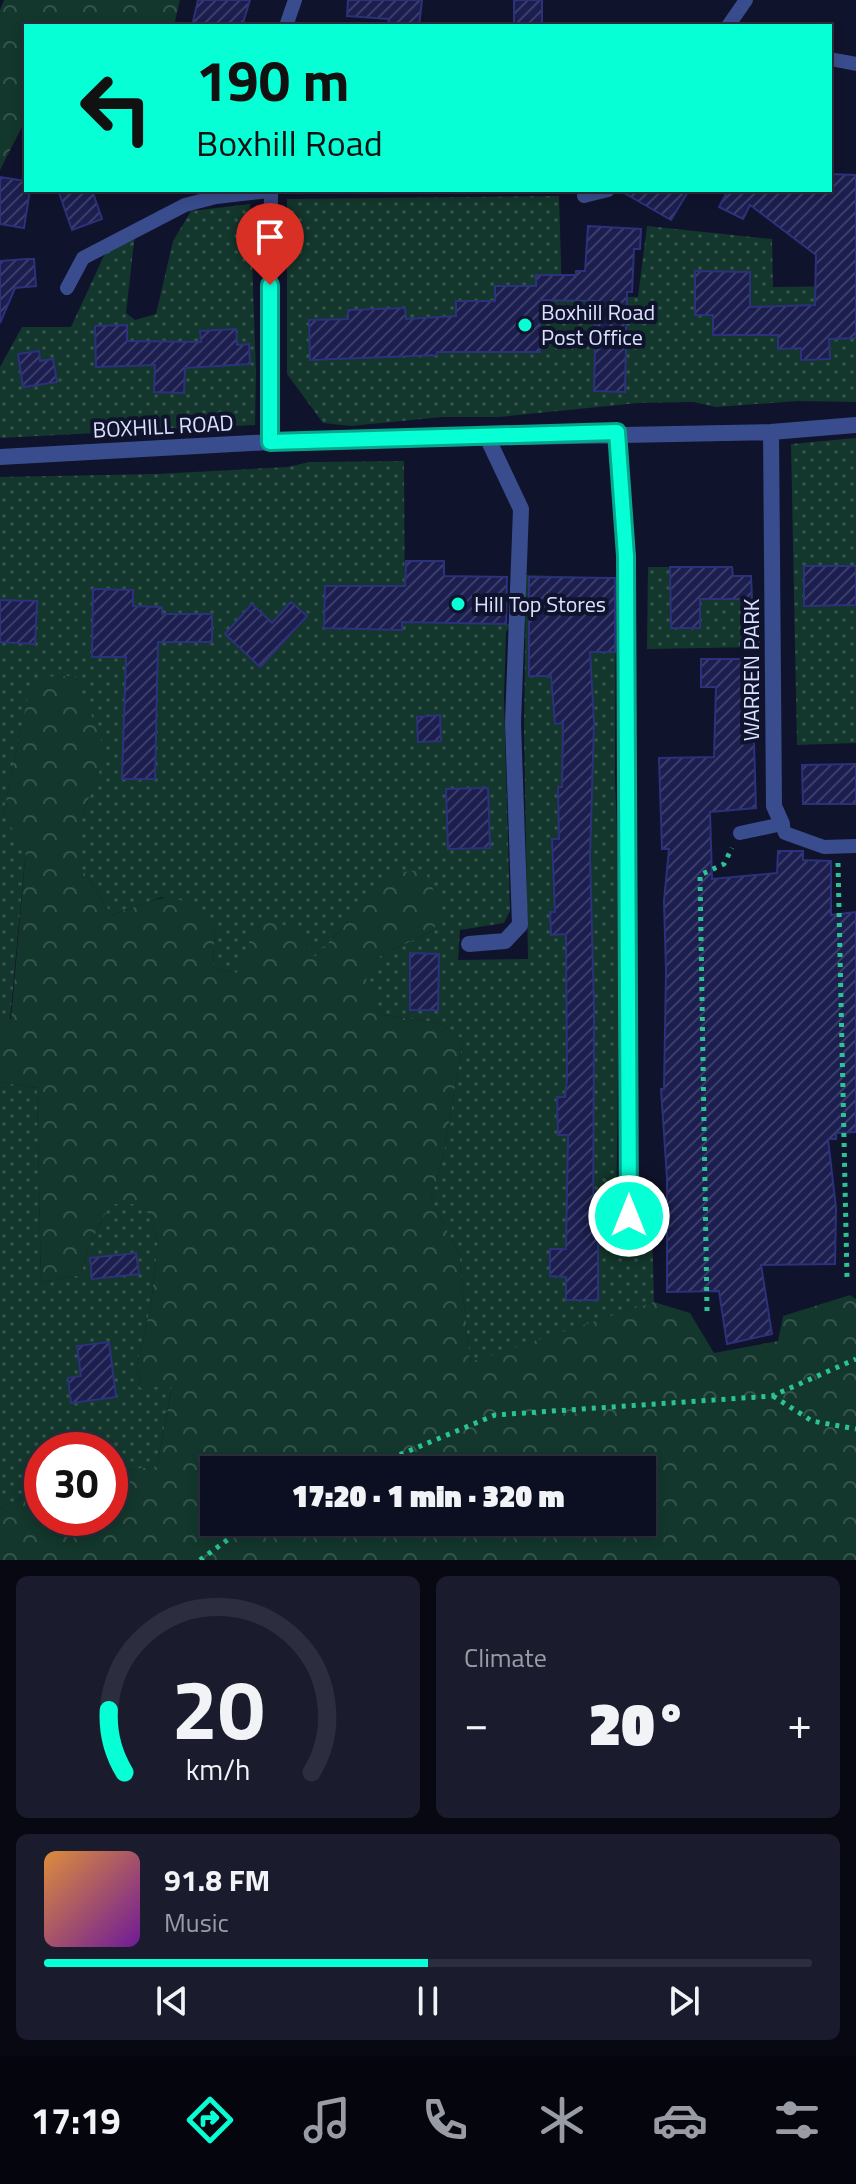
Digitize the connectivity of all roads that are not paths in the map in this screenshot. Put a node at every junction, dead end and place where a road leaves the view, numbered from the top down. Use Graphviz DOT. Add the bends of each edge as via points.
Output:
graph roads {
  1 [pos="295,0"];
  2 [pos="746,0"];
  3 [pos="287,24"];
  4 [pos="729,24"];
  5 [pos="832,59"];
  6 [pos="856,64"];
  7 [pos="255,192"];
  8 [pos="270,192"];
  9 [pos="600,192"];
  10 [pos="584,196"];
  11 [pos="67,288"];
  12 [pos="856,425"];
  13 [pos="617,432"];
  14 [pos="771,432"];
  15 [pos="487,437"];
  16 [pos="270,442"];
  17 [pos="0,457"];
  18 [pos="782,824"];
  19 [pos="740,833"];
  20 [pos="856,846"];
  21 [pos="469,944"];
  22 [pos="629,1216"];
  1 -- 3 [label="lane"];
  2 -- 4 [label="lane"];
  5 -- 6 [label="lane"];
  7 -- 11 [label="lane" via="185,205 83,258"];
  8 -- 16 [label="lane"];
  9 -- 10 [label="lane"];
  12 -- 14 [label="street, BOXHILL ROAD"];
  13 -- 14 [label="street, BOXHILL ROAD"];
  13 -- 15 [label="street, BOXHILL ROAD"];
  13 -- 22 [label="street" via="626,556"];
  14 -- 18 [label="street, WARREN PARK" via="774,806"];
  15 -- 16 [label="street, BOXHILL ROAD"];
  15 -- 21 [label="street" via="521,509 513,723 520,925 505,941"];
  16 -- 17 [label="street, BOXHILL ROAD"];
  18 -- 19 [label="lane"];
  18 -- 20 [label="lane" via="785,833 824,847"];
}
